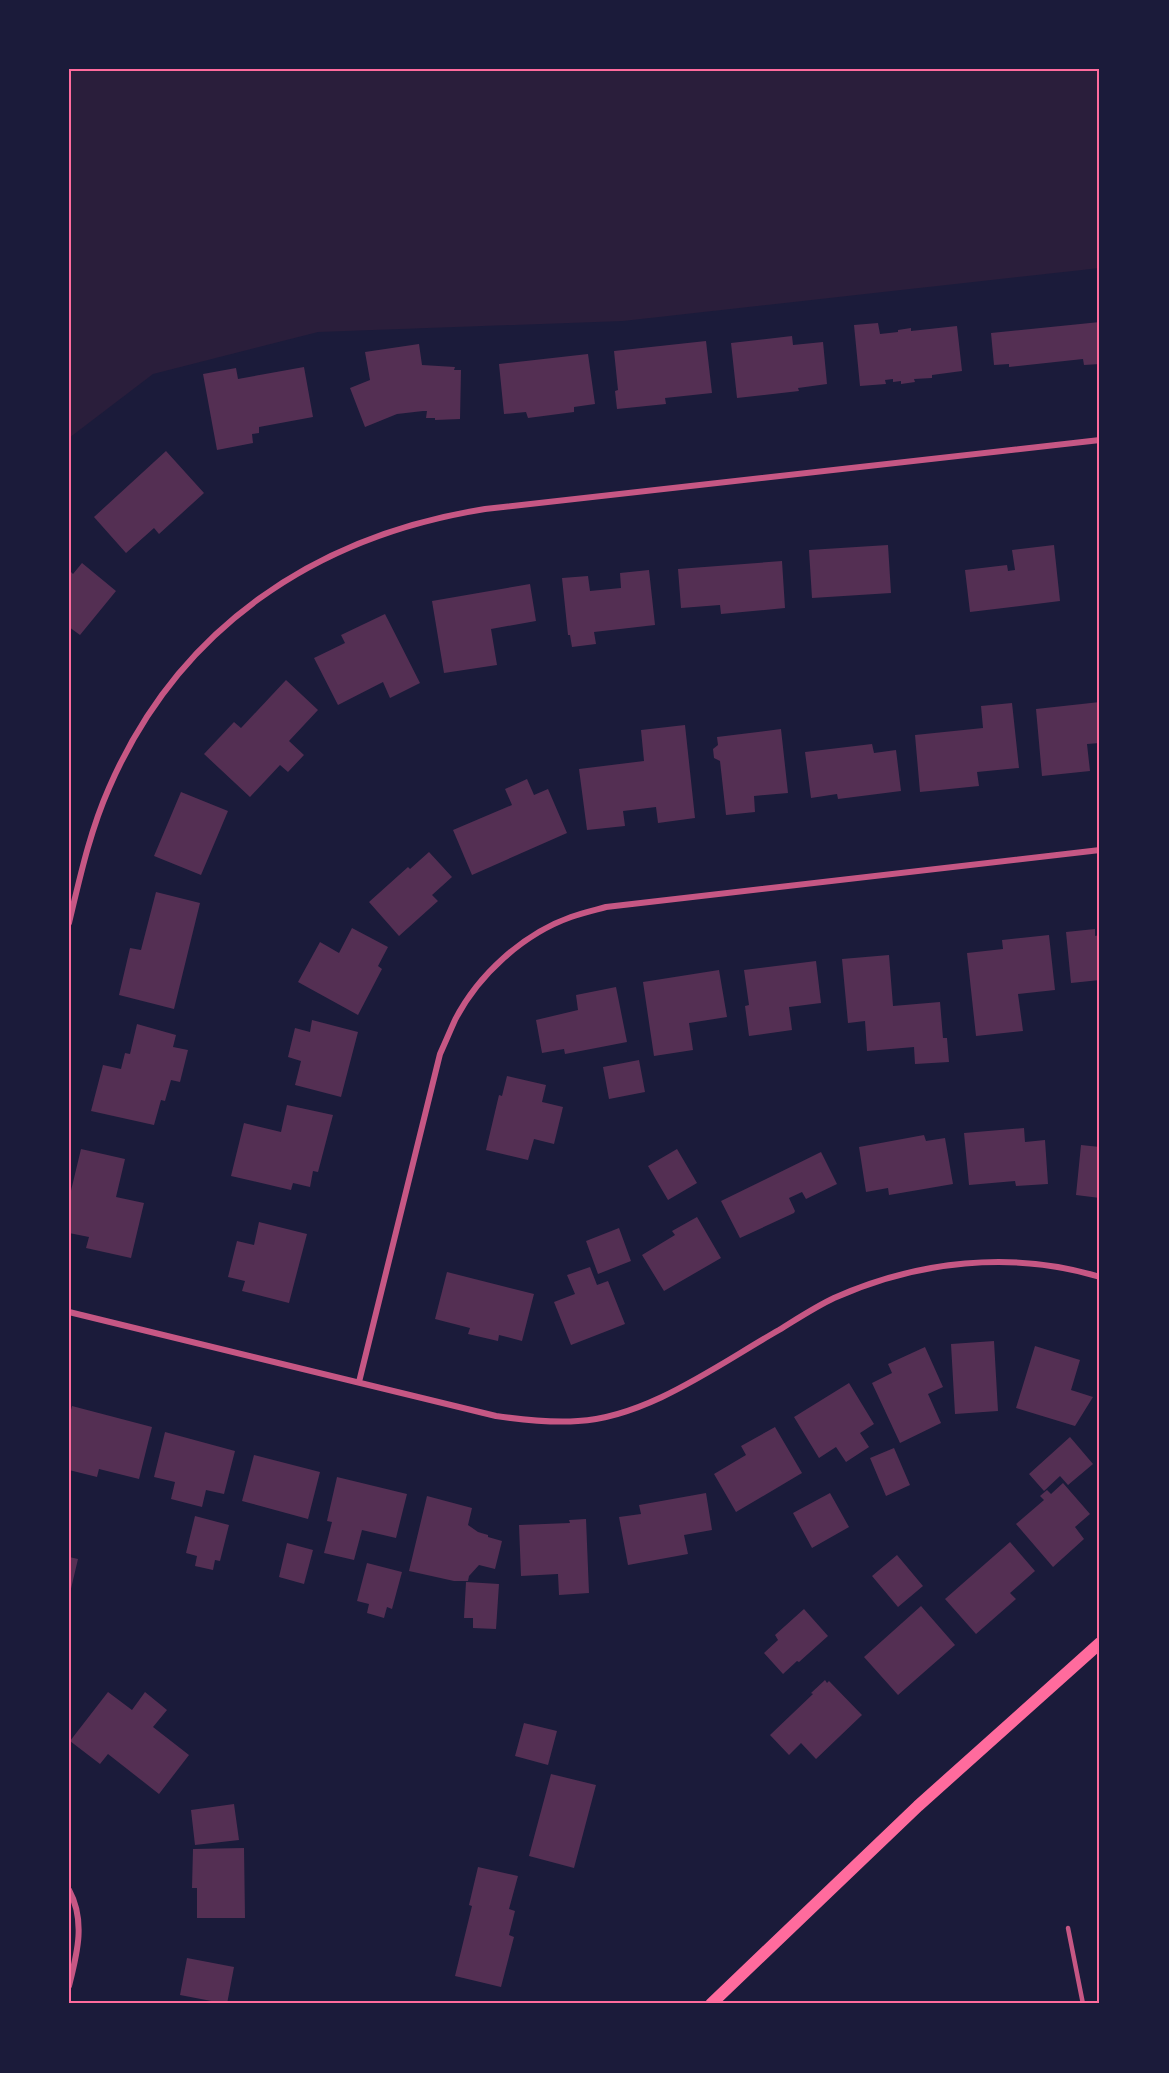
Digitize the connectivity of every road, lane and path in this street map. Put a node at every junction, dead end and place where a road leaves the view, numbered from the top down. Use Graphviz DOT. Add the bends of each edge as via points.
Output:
graph roads {
  1 [pos="1100,440"];
  2 [pos="1100,850"];
  3 [pos="69,922"];
  4 [pos="1100,1277"];
  5 [pos="69,1312"];
  6 [pos="359,1382"];
  7 [pos="1100,1643"];
  8 [pos="69,1890"];
  9 [pos="1068,1928"];
  10 [pos="69,1986"];
  11 [pos="715,2002"];
  12 [pos="1083,2004"];
  1 -- 3 [label="street" via="475,511 405,526 329,556 268,592 228,624 198,652 147,716 126,751 93,826"];
  2 -- 6 [label="street" via="606,907 569,918 535,935 504,958 477,986 440,1054"];
  4 -- 6 [label="street" via="1057,1267 992,1262 959,1263 894,1275 833,1298 661,1398 622,1413 580,1421 538,1422 496,1416"];
  5 -- 6 [label="street"];
  7 -- 11 [label="main road" via="927,1798"];
  8 -- 10 [label="street" via="79,1922 79,1947"];
  9 -- 12 [label="lane"];
}
